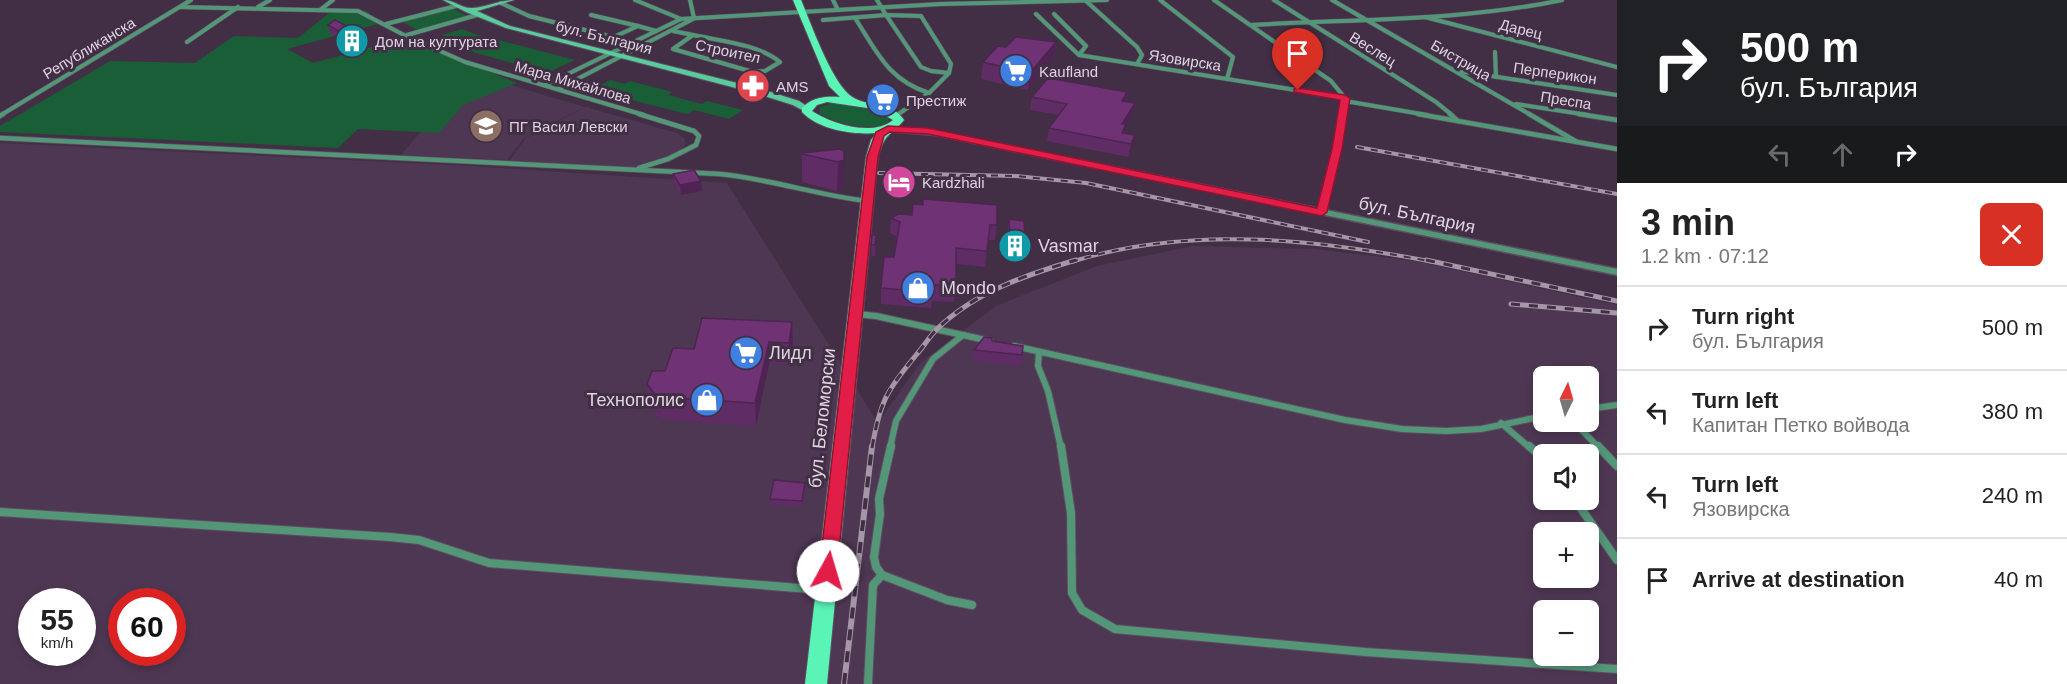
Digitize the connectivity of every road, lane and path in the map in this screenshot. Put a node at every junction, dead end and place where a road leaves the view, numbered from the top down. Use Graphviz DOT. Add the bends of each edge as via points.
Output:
graph roads {
  1 [pos="191,0"];
  2 [pos="270,0"];
  3 [pos="333,0"];
  4 [pos="446,0"];
  5 [pos="491,0"];
  6 [pos="511,0"];
  7 [pos="635,0"];
  8 [pos="690,0"];
  9 [pos="797,0"];
  10 [pos="833,0"];
  11 [pos="877,0"];
  12 [pos="1107,0"];
  13 [pos="1160,0"];
  14 [pos="1214,0"];
  15 [pos="1274,0"];
  16 [pos="1332,0"];
  17 [pos="1562,0"];
  18 [pos="1086,1"];
  19 [pos="939,2"];
  20 [pos="501,3"];
  21 [pos="180,7"];
  22 [pos="238,7"];
  23 [pos="257,7"];
  24 [pos="462,8"];
  25 [pos="882,8"];
  26 [pos="320,10"];
  27 [pos="838,10"];
  28 [pos="802,12"];
  29 [pos="1036,14"];
  30 [pos="1054,14"];
  31 [pos="477,15"];
  32 [pos="591,15"];
  33 [pos="1418,15"];
  34 [pos="887,16"];
  35 [pos="694,18"];
  36 [pos="855,18"];
  37 [pos="681,19"];
  38 [pos="1365,19"];
  39 [pos="823,20"];
  40 [pos="1309,22"];
  41 [pos="386,24"];
  42 [pos="1252,25"];
  43 [pos="638,26"];
  44 [pos="656,31"];
  45 [pos="673,31"];
  46 [pos="407,35"];
  47 [pos="693,35"];
  48 [pos="187,42"];
  49 [pos="1495,52"];
  50 [pos="611,53"];
  51 [pos="1079,55"];
  52 [pos="624,56"];
  53 [pos="1137,64"];
  54 [pos="1617,67"];
  55 [pos="1455,70"];
  56 [pos="949,72"];
  57 [pos="1496,76"];
  58 [pos="1227,79"];
  59 [pos="544,86"];
  60 [pos="834,86"];
  61 [pos="557,89"];
  62 [pos="758,91"];
  63 [pos="929,93"];
  64 [pos="1617,94"];
  65 [pos="823,100"];
  66 [pos="1345,100"];
  67 [pos="850,101"];
  68 [pos="1512,104"];
  69 [pos="807,109"];
  70 [pos="898,113"];
  71 [pos="0,116"];
  72 [pos="1617,120"];
  73 [pos="1458,121"];
  74 [pos="857,129"];
  75 [pos="887,129"];
  76 [pos="928,131"];
  77 [pos="0,138"];
  78 [pos="1577,142"];
  79 [pos="1617,149"];
  80 [pos="872,157"];
  81 [pos="668,159"];
  82 [pos="636,169"];
  83 [pos="671,171"];
  84 [pos="868,201"];
  85 [pos="1322,212"];
  86 [pos="1617,272"];
  87 [pos="856,314"];
  88 [pos="963,335"];
  89 [pos="995,342"];
  90 [pos="1006,345"];
  91 [pos="1039,352"];
  92 [pos="1617,405"];
  93 [pos="1599,407"];
  94 [pos="1533,418"];
  95 [pos="1501,423"];
  96 [pos="1584,432"];
  97 [pos="1533,450"];
  98 [pos="1617,466"];
  99 [pos="1582,510"];
  100 [pos="0,512"];
  101 [pos="1617,560"];
  102 [pos="882,575"];
  103 [pos="826,591"];
  104 [pos="972,605"];
  105 [pos="1617,669"];
  106 [pos="816,684"];
  107 [pos="868,684"];
  1 -- 21 [label="street, Републиканска"];
  2 -- 23 [label="street"];
  3 -- 26 [label="street"];
  4 -- 24 [label="main road, бул. България"];
  5 -- 24 [label="main road"];
  6 -- 20 [label="main road"];
  7 -- 37 [label="street"];
  8 -- 35 [label="street"];
  9 -- 28 [label="main road"];
  10 -- 27 [label="street"];
  11 -- 25 [label="street"];
  12 -- 18 [label="street"];
  13 -- 58 [label="street" via="1233,57"];
  14 -- 42 [label="street"];
  15 -- 40 [label="street, Веслец"];
  16 -- 38 [label="street, Бистрица"];
  17 -- 33 [label="street, Дарец" via="1524,8"];
  18 -- 19 [label="street"];
  18 -- 53 [label="street" via="1137,47 1142,55"];
  19 -- 25 [label="street"];
  20 -- 24 [label="main road"];
  20 -- 43 [label="street" via="529,16 609,36"];
  21 -- 22 [label="street, Мара Михайлова"];
  21 -- 71 [label="street, Републиканска"];
  22 -- 23 [label="street, Мара Михайлова"];
  22 -- 48 [label="street"];
  23 -- 26 [label="street, Мара Михайлова"];
  24 -- 31 [label="main road, бул. България"];
  24 -- 41 [label="street"];
  25 -- 27 [label="street"];
  25 -- 34 [label="street"];
  26 -- 41 [label="street, Мара Михайлова" via="358,11"];
  27 -- 28 [label="street"];
  28 -- 35 [label="street"];
  28 -- 60 [label="main road"];
  29 -- 51 [label="street"];
  30 -- 51 [label="street" via="1086,46"];
  31 -- 46 [label="street"];
  31 -- 50 [label="main road, бул. България" via="508,27"];
  32 -- 43 [label="street"];
  33 -- 38 [label="street, Дарец"];
  33 -- 54 [label="street, Дарец"];
  34 -- 36 [label="street"];
  34 -- 56 [label="street" via="919,66"];
  34 -- 56 [label="street" via="923,17 951,64"];
  35 -- 37 [label="street"];
  35 -- 45 [label="street"];
  36 -- 39 [label="street"];
  36 -- 63 [label="street" via="897,80"];
  37 -- 44 [label="street"];
  38 -- 40 [label="street, Дарец"];
  38 -- 55 [label="street, Бистрица"];
  40 -- 42 [label="street, Дарец"];
  40 -- 73 [label="street, Веслец" via="1436,102"];
  41 -- 46 [label="street, Мара Михайлова"];
  42 -- 66 [label="street" via="1331,81"];
  43 -- 44 [label="street"];
  44 -- 50 [label="street"];
  45 -- 47 [label="street, Строител"];
  45 -- 52 [label="street"];
  46 -- 59 [label="street, Мара Михайлова" via="465,63"];
  47 -- 47 [label="street, Строител" via="748,48 780,62 765,71 753,72 673,49"];
  49 -- 57 [label="street"];
  50 -- 52 [label="main road, бул. България"];
  50 -- 59 [label="street"];
  51 -- 53 [label="street, Язовирска"];
  52 -- 61 [label="street"];
  52 -- 62 [label="main road, бул. България"];
  53 -- 58 [label="street, Язовирска"];
  55 -- 57 [label="street, Перперикон"];
  55 -- 68 [label="street, Бистрица"];
  56 -- 63 [label="street"];
  57 -- 64 [label="street, Перперикон"];
  58 -- 66 [label="street, Язовирска"];
  59 -- 61 [label="street, Мара Михайлова"];
  60 -- 65 [label="main road"];
  60 -- 67 [label="main road"];
  61 -- 81 [label="street, Мара Михайлова" via="697,133 696,146"];
  62 -- 65 [label="main road, бул. България"];
  62 -- 69 [label="main road, бул. България"];
  63 -- 70 [label="street"];
  65 -- 67 [label="main road"];
  65 -- 69 [label="main road"];
  66 -- 73 [label="street, Язовирска"];
  66 -- 85 [label="street"];
  67 -- 70 [label="main road"];
  68 -- 72 [label="street, Преспа"];
  68 -- 78 [label="street, Бистрица"];
  69 -- 74 [label="main road" via="814,117"];
  70 -- 75 [label="main road, бул. Беломорски" via="897,124"];
  70 -- 76 [label="street, бул. България"];
  73 -- 78 [label="street, Язовирска"];
  74 -- 75 [label="main road"];
  74 -- 80 [label="main road" via="867,138"];
  75 -- 76 [label="street, бул. България"];
  75 -- 80 [label="main road, бул. Беломорски" via="877,140"];
  76 -- 85 [label="street, бул. България"];
  77 -- 82 [label="street"];
  78 -- 79 [label="street, Язовирска"];
  80 -- 84 [label="main road, бул. Беломорски"];
  81 -- 82 [label="street"];
  81 -- 83 [label="street" via="666,164"];
  82 -- 83 [label="street"];
  83 -- 84 [label="street" via="737,175"];
  84 -- 87 [label="main road, бул. Беломорски"];
  85 -- 86 [label="street, бул. България"];
  87 -- 88 [label="street"];
  87 -- 103 [label="main road, бул. Беломорски"];
  88 -- 89 [label="street"];
  88 -- 102 [label="street" via="933,359 896,420 879,499 874,557"];
  90 -- 91 [label="street"];
  91 -- 95 [label="street" via="1386,427 1423,432 1463,431"];
  91 -- 105 [label="street" via="1038,366 1061,445 1071,513 1072,593 1082,610 1114,629"];
  92 -- 93 [label="street"];
  94 -- 95 [label="street"];
  95 -- 97 [label="street"];
  96 -- 98 [label="street"];
  99 -- 101 [label="street"];
  100 -- 103 [label="street" via="390,537 419,540 489,562"];
  102 -- 104 [label="street" via="947,600"];
  102 -- 107 [label="street" via="873,585"];
  103 -- 106 [label="main road, бул. Беломорски"];
}
